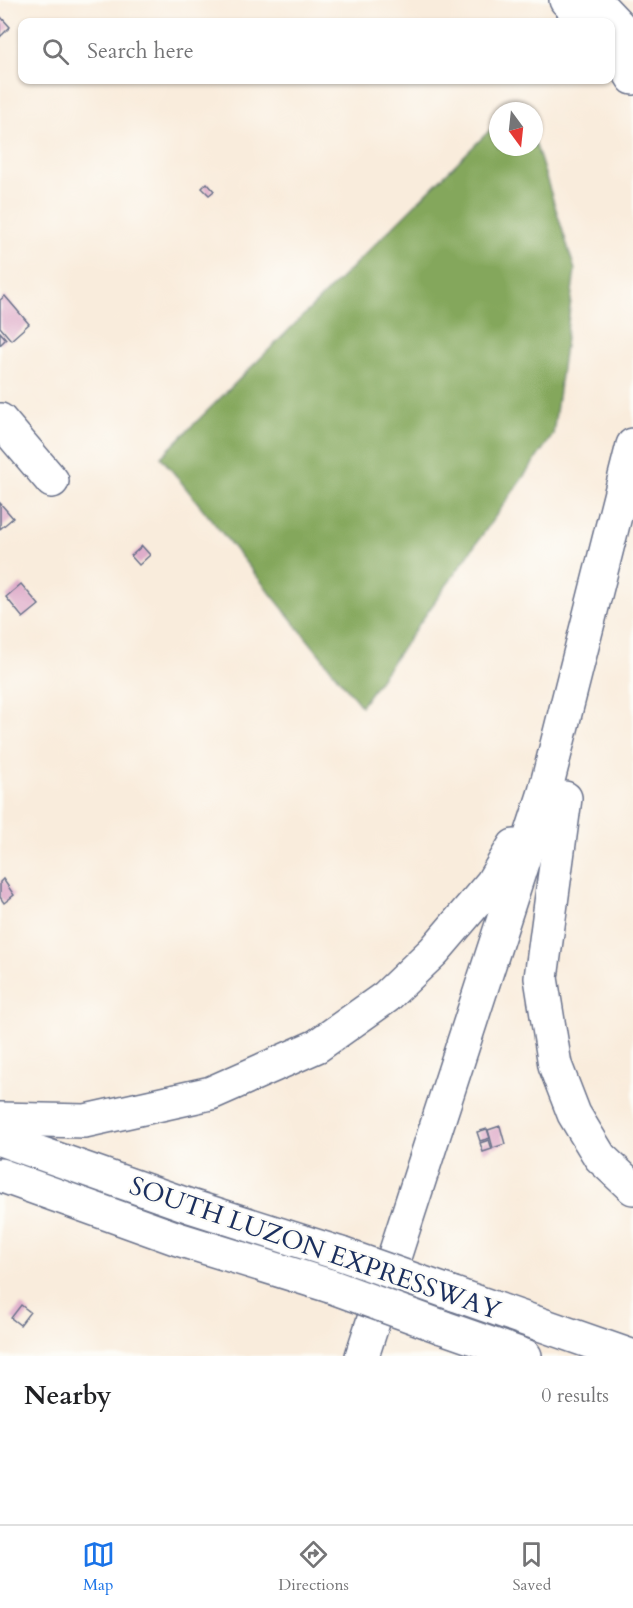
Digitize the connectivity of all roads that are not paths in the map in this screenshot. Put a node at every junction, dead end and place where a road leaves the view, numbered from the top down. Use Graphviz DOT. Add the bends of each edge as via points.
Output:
graph roads {
  1 [pos="566,0"];
  2 [pos="594,0"];
  3 [pos="583,18"];
  4 [pos="611,18"];
  5 [pos="615,22"];
  6 [pos="633,41"];
  7 [pos="615,54"];
  8 [pos="633,78"];
  9 [pos="0,420"];
  10 [pos="633,445"];
  11 [pos="52,481"];
  12 [pos="633,529"];
  13 [pos="555,795"];
  14 [pos="0,1119"];
  15 [pos="0,1139"];
  16 [pos="0,1175"];
  17 [pos="633,1188"];
  18 [pos="362,1356"];
  19 [pos="381,1356"];
  20 [pos="525,1356"];
  21 [pos="631,1356"];
  1 -- 3 [label="main road"];
  2 -- 4 [label="main road"];
  5 -- 6 [label="main road"];
  7 -- 8 [label="main road"];
  9 -- 11 [label="main road"];
  10 -- 13 [label="main road"];
  12 -- 13 [label="main road"];
  13 -- 14 [label="main road" via="492,883 434,951 386,997 316,1046 211,1093 85,1121"];
  13 -- 17 [label="main road" via="541,978 555,1065 574,1114 600,1157"];
  13 -- 18 [label="main road"];
  13 -- 19 [label="main road"];
  15 -- 21 [label="main road, SOUTH LUZON EXPRESSWAY, bridge"];
  16 -- 20 [label="main road, SOUTH LUZON EXPRESSWAY, bridge"];
}
